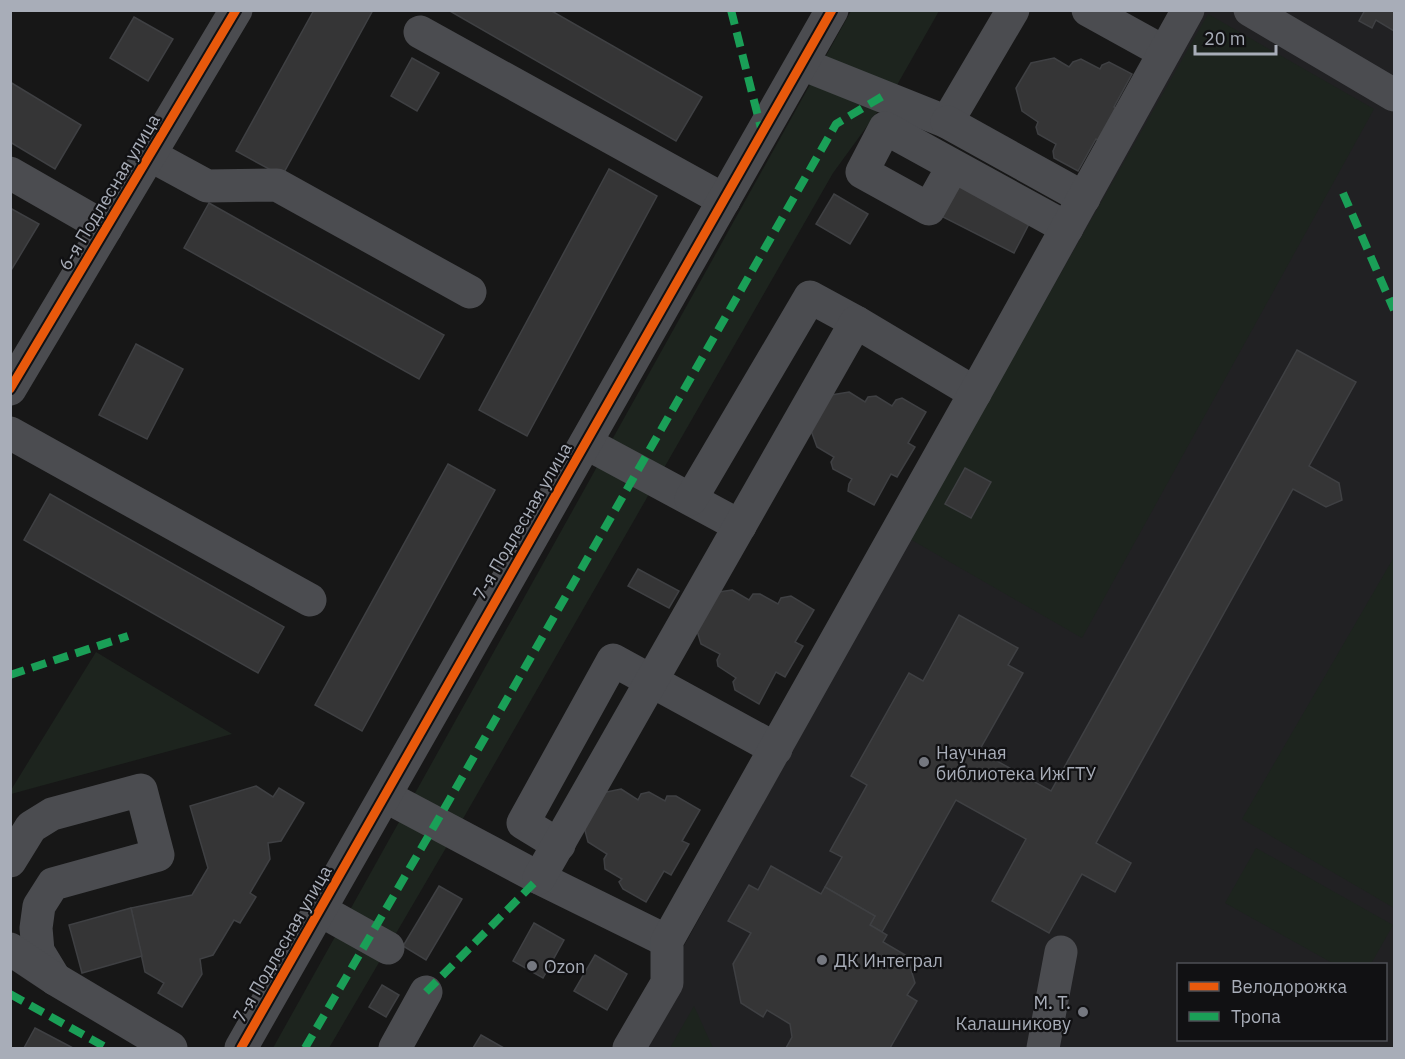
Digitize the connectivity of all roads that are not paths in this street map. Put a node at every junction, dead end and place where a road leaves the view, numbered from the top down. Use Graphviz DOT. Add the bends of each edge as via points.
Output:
graph roads {
  1 [pos="236,10"];
  2 [pos="832,10"];
  3 [pos="1013,10"];
  4 [pos="1088,10"];
  5 [pos="1188,10"];
  6 [pos="1250,10"];
  7 [pos="420,32"];
  8 [pos="1164,52"];
  9 [pos="802,64"];
  10 [pos="1395,95"];
  11 [pos="947,122"];
  12 [pos="150,155"];
  13 [pos="953,166"];
  14 [pos="10,173"];
  15 [pos="1084,198"];
  16 [pos="724,200"];
  17 [pos="106,228"];
  18 [pos="1067,228"];
  19 [pos="470,292"];
  20 [pos="856,322"];
  21 [pos="10,390"];
  22 [pos="975,393"];
  23 [pos="10,433"];
  24 [pos="586,443"];
  25 [pos="691,500"];
  26 [pos="740,526"];
  27 [pos="310,600"];
  28 [pos="651,683"];
  29 [pos="776,749"];
  30 [pos="385,796"];
  31 [pos="559,844"];
  32 [pos="10,861"];
  33 [pos="539,878"];
  34 [pos="320,910"];
  35 [pos="668,941"];
  36 [pos="388,948"];
  37 [pos="10,949"];
  38 [pos="1061,952"];
  39 [pos="55,979"];
  40 [pos="426,992"];
  41 [pos="252,1044"];
  42 [pos="171,1048"];
  43 [pos="395,1048"];
  44 [pos="629,1048"];
  45 [pos="1043,1048"];
  1 -- 12 [label="street, 6-я Подлесная улица"];
  2 -- 9 [label="street, 7-я Подлесная улица"];
  3 -- 11 [label="street"];
  4 -- 8 [label="street"];
  5 -- 8 [label="street"];
  6 -- 10 [label="street"];
  7 -- 16 [label="street"];
  8 -- 15 [label="street"];
  9 -- 11 [label="street"];
  9 -- 16 [label="street, 7-я Подлесная улица"];
  11 -- 15 [label="street"];
  12 -- 17 [label="street, 6-я Подлесная улица"];
  12 -- 19 [label="street" via="207,186 277,185"];
  13 -- 18 [label="street"];
  14 -- 17 [label="street"];
  15 -- 18 [label="street"];
  16 -- 24 [label="street, 7-я Подлесная улица"];
  17 -- 21 [label="street, 6-я Подлесная улица"];
  18 -- 22 [label="street"];
  20 -- 22 [label="street"];
  20 -- 25 [label="street" via="810,297"];
  20 -- 26 [label="street"];
  22 -- 29 [label="street"];
  23 -- 27 [label="street"];
  24 -- 25 [label="street"];
  24 -- 30 [label="street, 7-я Подлесная улица"];
  25 -- 26 [label="street"];
  26 -- 28 [label="street"];
  28 -- 29 [label="street"];
  28 -- 31 [label="street"];
  28 -- 31 [label="street" via="613,660 523,823"];
  29 -- 35 [label="street"];
  30 -- 33 [label="street"];
  30 -- 34 [label="street, 7-я Подлесная улица"];
  31 -- 33 [label="street"];
  32 -- 39 [label="street" via="31,827 52,814 141,790 158,855 53,884 39,906 38,951"];
  33 -- 35 [label="street"];
  34 -- 36 [label="street"];
  34 -- 41 [label="street, 7-я Подлесная улица"];
  35 -- 44 [label="street" via="667,983"];
  37 -- 39 [label="street"];
  38 -- 45 [label="street"];
  39 -- 42 [label="street"];
  40 -- 43 [label="street"];
}
